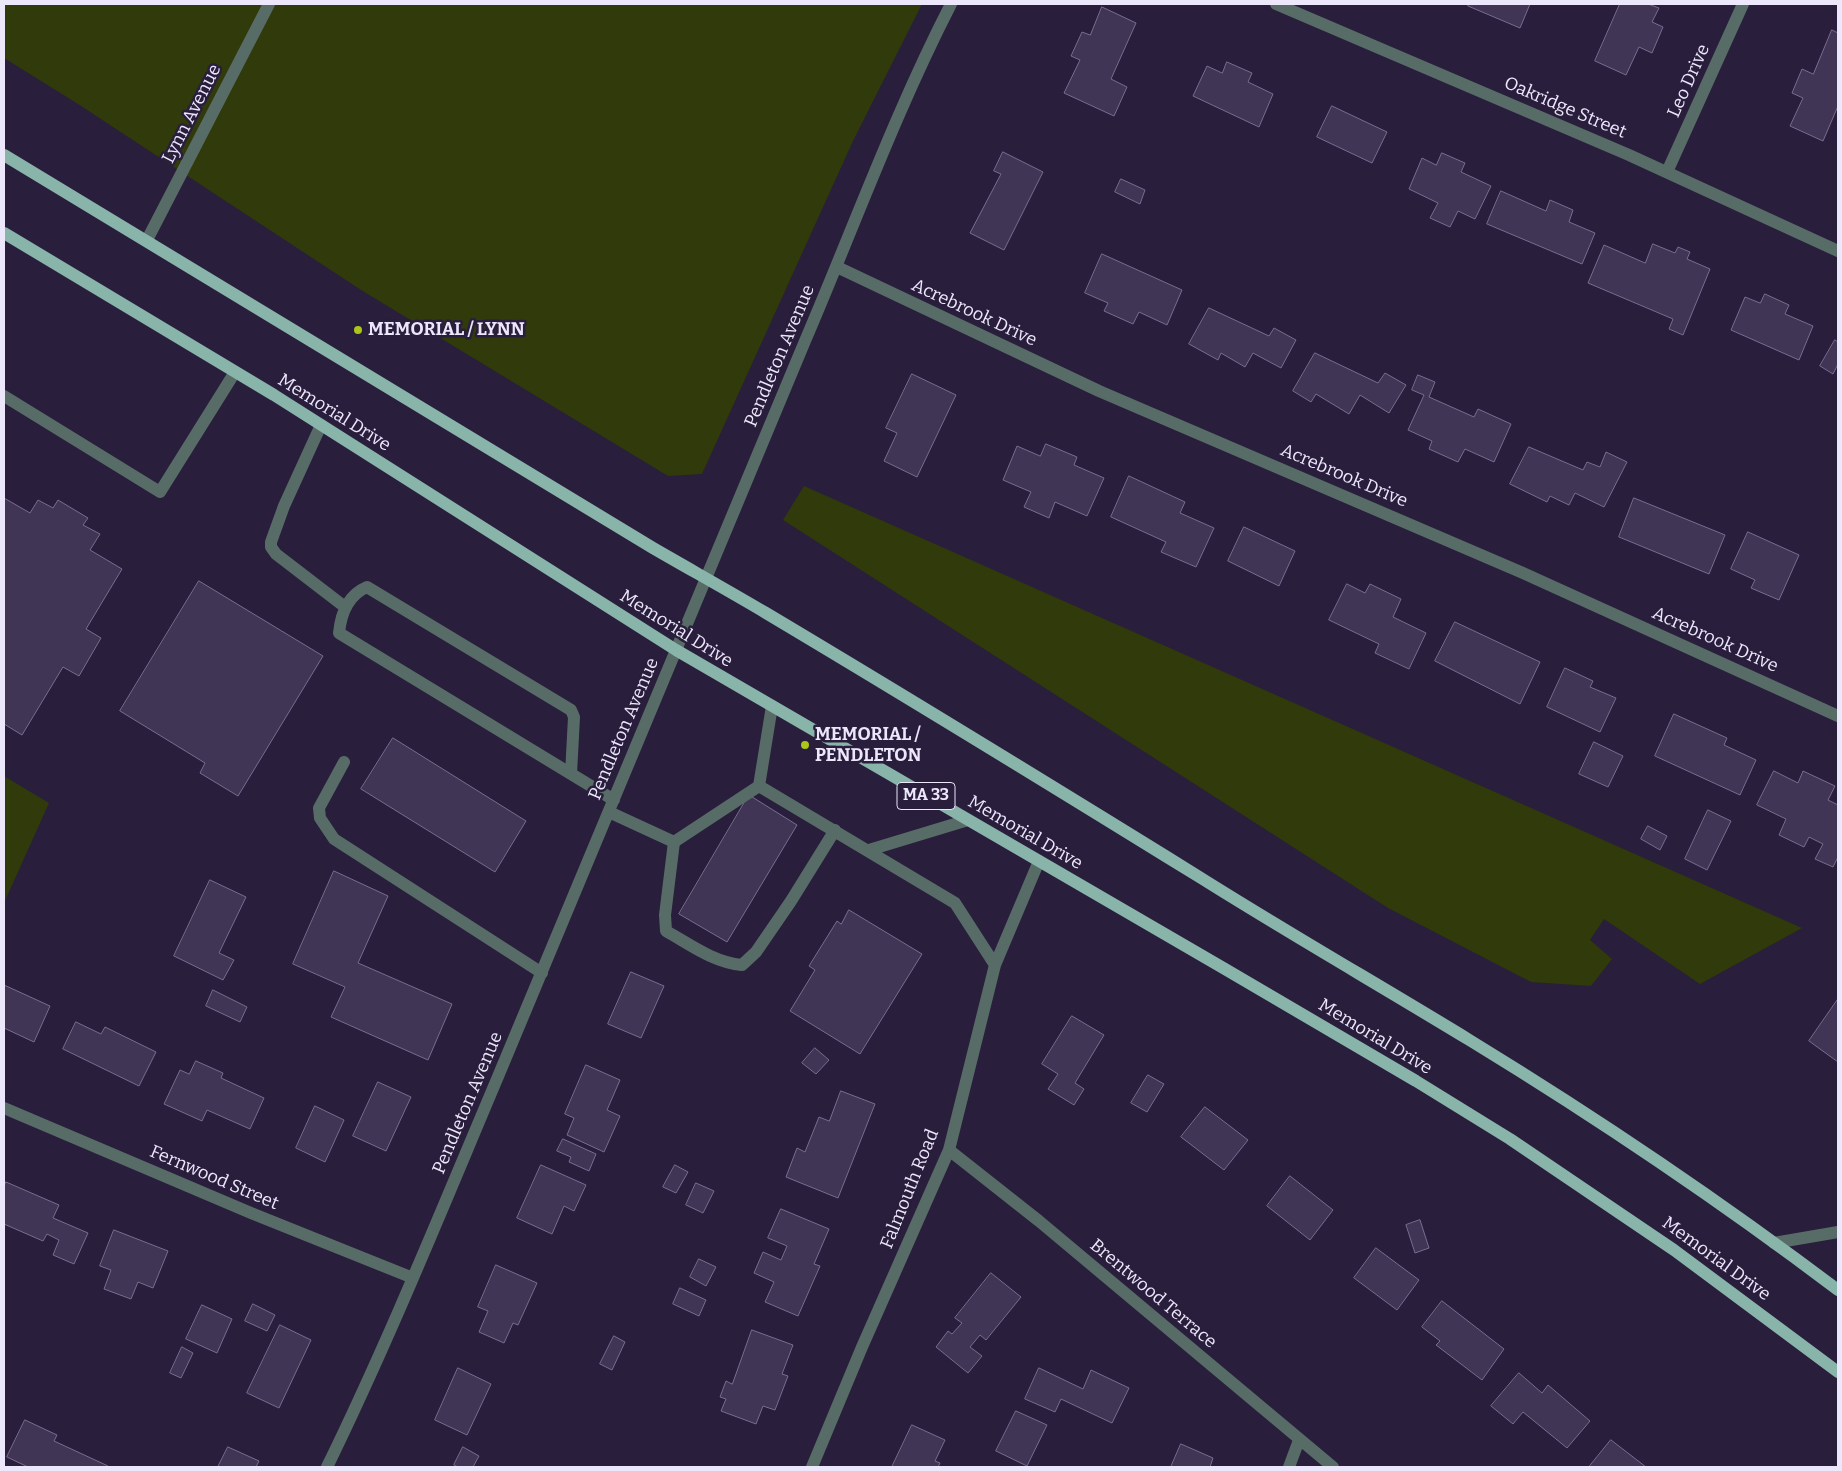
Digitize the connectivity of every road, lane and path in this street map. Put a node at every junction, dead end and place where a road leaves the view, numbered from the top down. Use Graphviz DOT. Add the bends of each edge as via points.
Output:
graph roads {
  1 [pos="268,4"];
  2 [pos="951,4"];
  3 [pos="1276,4"];
  4 [pos="1743,4"];
  5 [pos="4,155"];
  6 [pos="1667,172"];
  7 [pos="4,233"];
  8 [pos="147,240"];
  9 [pos="1838,251"];
  10 [pos="837,267"];
  11 [pos="235,372"];
  12 [pos="4,396"];
  13 [pos="321,425"];
  14 [pos="706,579"];
  15 [pos="345,607"];
  16 [pos="676,650"];
  17 [pos="772,706"];
  18 [pos="1838,716"];
  19 [pos="344,762"];
  20 [pos="571,774"];
  21 [pos="760,786"];
  22 [pos="614,800"];
  23 [pos="609,812"];
  24 [pos="968,820"];
  25 [pos="835,830"];
  26 [pos="674,842"];
  27 [pos="869,850"];
  28 [pos="1039,861"];
  29 [pos="996,965"];
  30 [pos="542,973"];
  31 [pos="4,1108"];
  32 [pos="949,1150"];
  33 [pos="1838,1232"];
  34 [pos="1774,1243"];
  35 [pos="412,1278"];
  36 [pos="1838,1290"];
  37 [pos="1838,1372"];
  38 [pos="1299,1440"];
  39 [pos="327,1467"];
  40 [pos="812,1467"];
  41 [pos="1289,1467"];
  42 [pos="1333,1467"];
  1 -- 8 [label="street, Lynn Avenue"];
  2 -- 10 [label="street, Pendleton Avenue" via="908,93"];
  3 -- 6 [label="street, Oakridge Street"];
  4 -- 6 [label="street, Leo Drive"];
  5 -- 8 [label="main road"];
  6 -- 9 [label="street, Oakridge Street"];
  7 -- 11 [label="main road, Memorial Drive / MA 33"];
  8 -- 14 [label="main road"];
  10 -- 14 [label="street, Pendleton Avenue"];
  10 -- 18 [label="street, Acrebrook Drive" via="1099,391 1523,573"];
  11 -- 12 [label="street" via="160,492"];
  11 -- 13 [label="main road, Memorial Drive / MA 33"];
  13 -- 15 [label="street" via="284,506 271,547"];
  13 -- 16 [label="main road, Memorial Drive / MA 33"];
  14 -- 16 [label="street, Pendleton Avenue"];
  14 -- 34 [label="main road" via="1470,1040 1590,1117"];
  15 -- 20 [label="street" via="340,633"];
  15 -- 20 [label="street" via="359,590 367,587 571,710 574,717"];
  16 -- 17 [label="main road, Memorial Drive / MA 33"];
  16 -- 22 [label="street, Pendleton Avenue"];
  17 -- 21 [label="street"];
  17 -- 24 [label="main road, Memorial Drive / MA 33"];
  19 -- 30 [label="street" via="319,808 320,818 334,838"];
  20 -- 22 [label="street"];
  21 -- 25 [label="street"];
  21 -- 26 [label="street"];
  22 -- 23 [label="street, Pendleton Avenue"];
  23 -- 26 [label="street"];
  23 -- 30 [label="street, Pendleton Avenue"];
  24 -- 27 [label="street"];
  24 -- 28 [label="main road, Memorial Drive / MA 33"];
  25 -- 26 [label="street" via="756,952 742,965 712,958 666,930"];
  25 -- 27 [label="street"];
  27 -- 29 [label="street" via="955,903"];
  28 -- 29 [label="street, Falmouth Road"];
  28 -- 37 [label="main road, Memorial Drive / MA 33" via="1510,1139 1674,1250"];
  29 -- 32 [label="street, Falmouth Road"];
  30 -- 35 [label="street, Pendleton Avenue"];
  31 -- 35 [label="street, Fernwood Street"];
  32 -- 38 [label="street, Brentwood Terrace" via="1039,1221"];
  32 -- 40 [label="street, Falmouth Road"];
  33 -- 34 [label="street"];
  34 -- 36 [label="main road"];
  35 -- 39 [label="street, Pendleton Avenue"];
  38 -- 41 [label="street"];
  38 -- 42 [label="street, Brentwood Terrace"];
}
